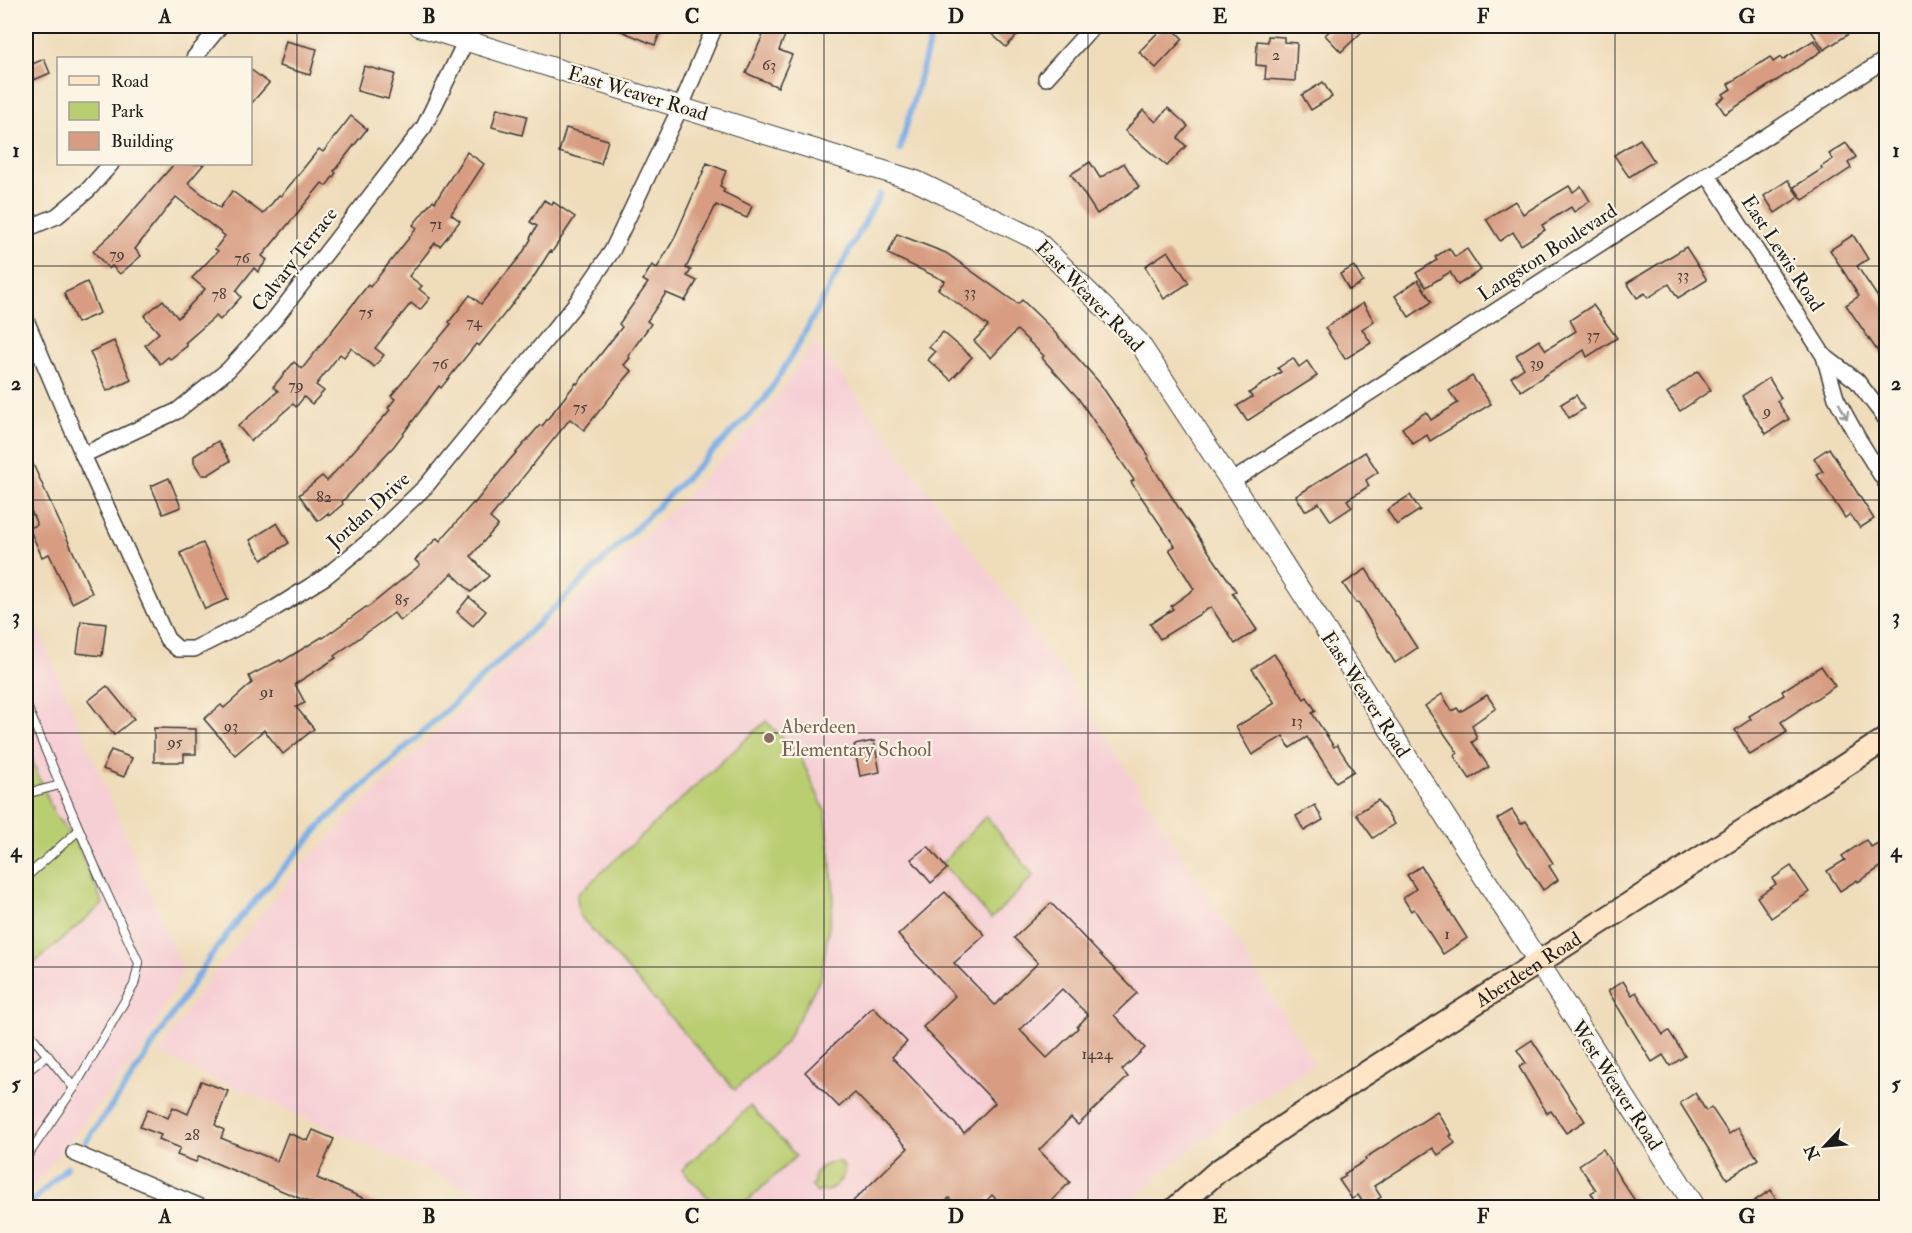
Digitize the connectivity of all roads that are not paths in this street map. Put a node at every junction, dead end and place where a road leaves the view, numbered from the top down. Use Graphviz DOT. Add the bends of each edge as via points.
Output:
graph roads {
  1 [pos="220,26"];
  2 [pos="419,26"];
  3 [pos="715,26"];
  4 [pos="1092,26"];
  5 [pos="470,33"];
  6 [pos="195,57"];
  7 [pos="1887,59"];
  8 [pos="1046,78"];
  9 [pos="681,106"];
  10 [pos="110,165"];
  11 [pos="1707,174"];
  12 [pos="26,229"];
  13 [pos="26,320"];
  14 [pos="1824,356"];
  15 [pos="1887,419"];
  16 [pos="83,455"];
  17 [pos="1231,482"];
  18 [pos="1887,483"];
  19 [pos="26,704"];
  20 [pos="1887,739"];
  21 [pos="26,783"];
  22 [pos="60,785"];
  23 [pos="80,830"];
  24 [pos="26,877"];
  25 [pos="1538,963"];
  26 [pos="26,1029"];
  27 [pos="48,1056"];
  28 [pos="26,1072"];
  29 [pos="74,1088"];
  30 [pos="74,1153"];
  31 [pos="26,1158"];
  32 [pos="203,1208"];
  33 [pos="1176,1208"];
  34 [pos="1696,1208"];
  1 -- 6 [label="street"];
  2 -- 5 [label="street, East Weaver Road"];
  3 -- 9 [label="street, Jordan Drive"];
  4 -- 8 [label="street"];
  5 -- 9 [label="street, East Weaver Road"];
  5 -- 16 [label="street, Calvary Terrace" via="424,127 273,321 228,370 177,411"];
  7 -- 11 [label="street, Langston Boulevard"];
  9 -- 16 [label="street, Jordan Drive" via="612,251 577,302 426,486 325,577 272,610 214,641 194,649 178,649 166,639"];
  9 -- 17 [label="street, East Weaver Road" via="916,181 1035,239 1138,341"];
  10 -- 12 [label="street" via="57,216"];
  11 -- 14 [label="street, East Lewis Road"];
  11 -- 17 [label="street, Langston Boulevard"];
  13 -- 16 [label="street, Jordan Drive"];
  14 -- 15 [label="street, East Lewis Road" via="1857,381"];
  14 -- 18 [label="street, East Lewis Road, one-way" via="1836,398"];
  17 -- 25 [label="street, East Weaver Road"];
  19 -- 22 [label="lane"];
  20 -- 25 [label="main road, Aberdeen Road"];
  21 -- 22 [label="lane" via="33,792"];
  22 -- 23 [label="lane"];
  23 -- 24 [label="lane"];
  23 -- 29 [label="lane" via="139,963 134,985"];
  25 -- 33 [label="main road, Aberdeen Road" via="1248,1150"];
  25 -- 34 [label="street, West Weaver Road"];
  26 -- 27 [label="lane"];
  27 -- 28 [label="lane"];
  27 -- 29 [label="lane"];
  29 -- 31 [label="lane"];
  30 -- 32 [label="street"];
}
